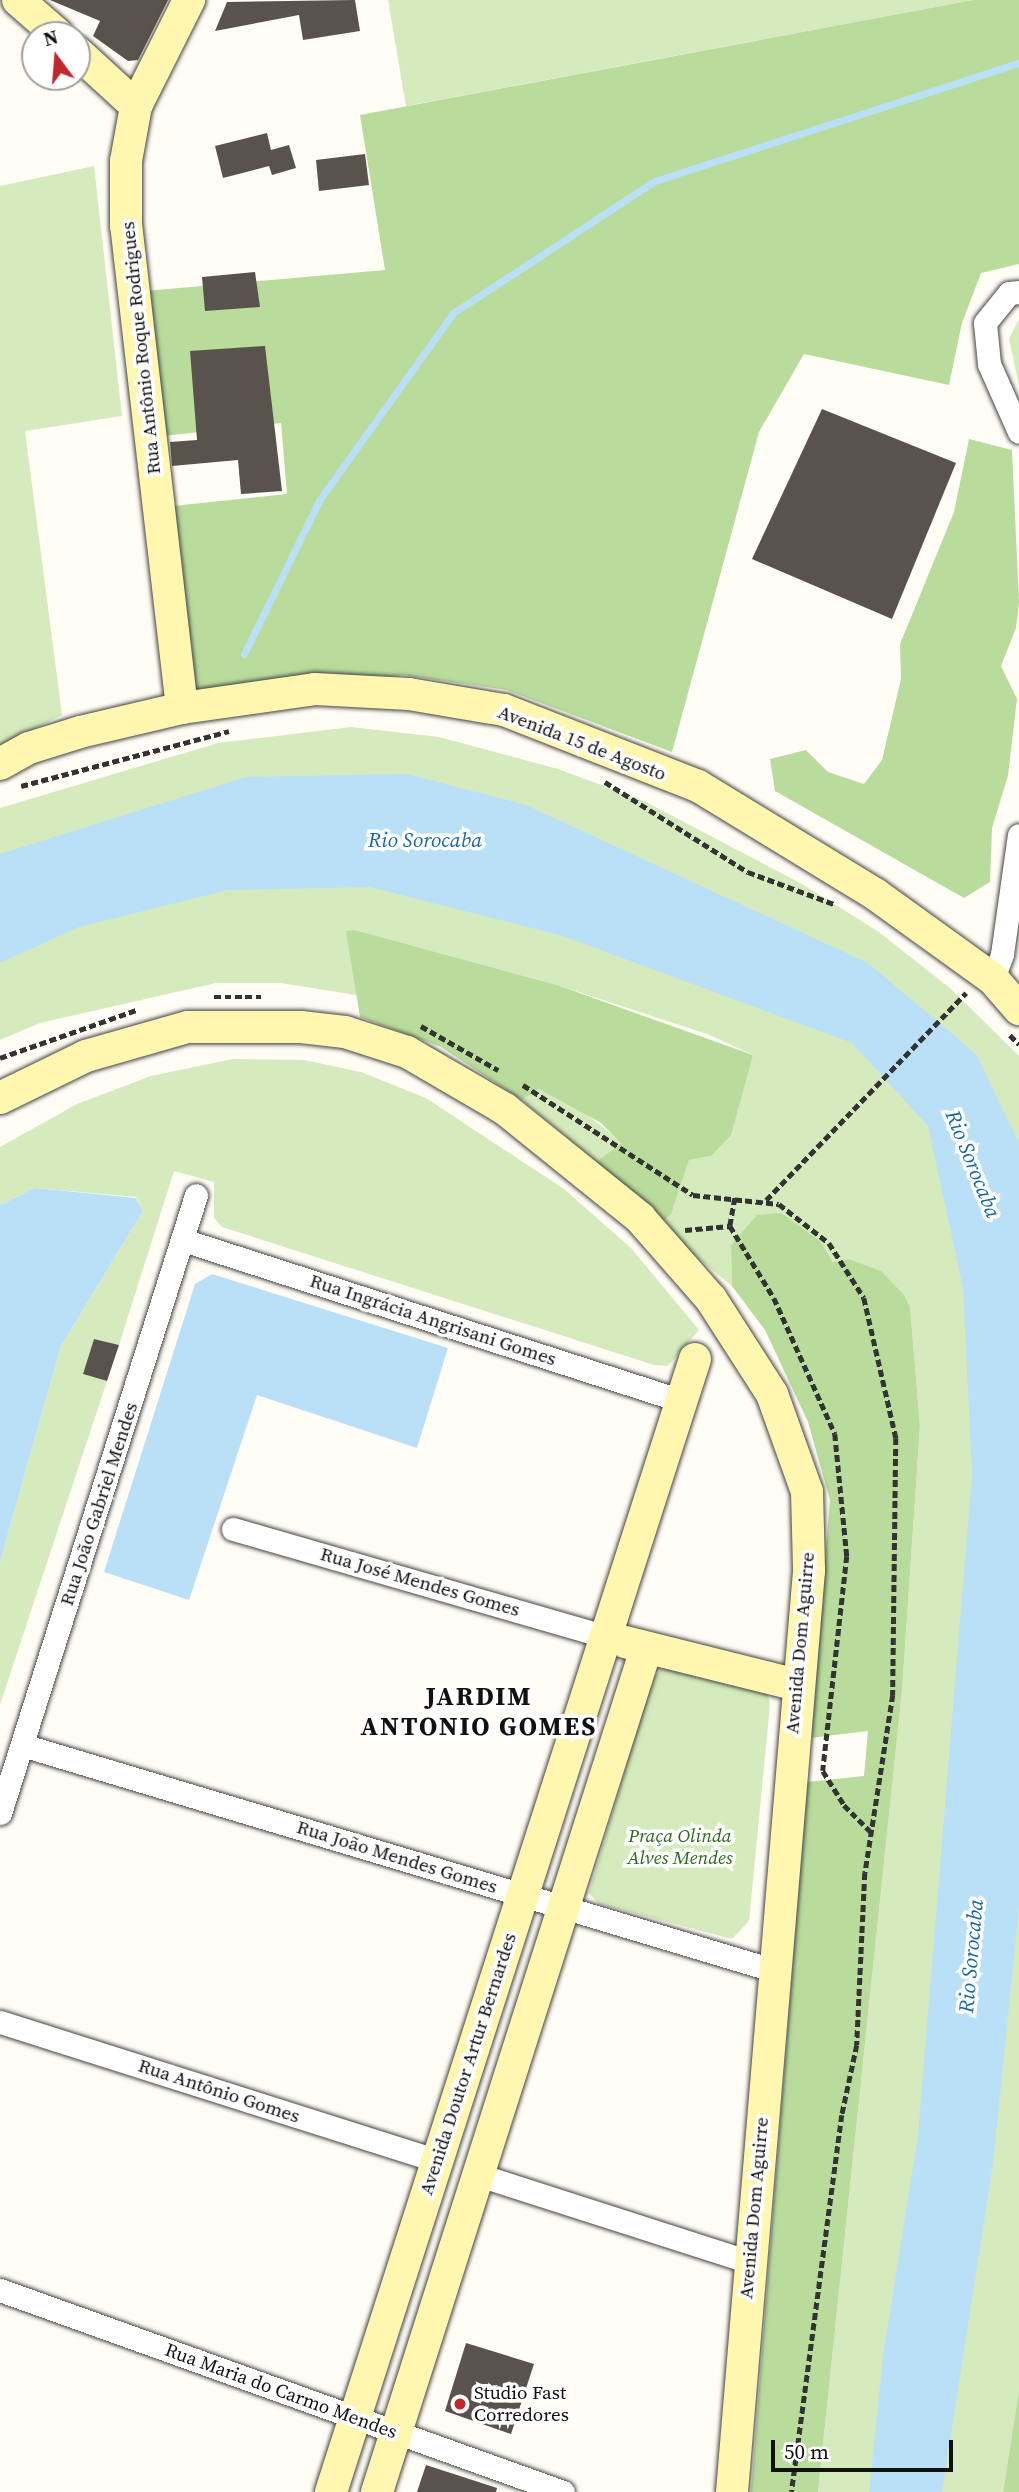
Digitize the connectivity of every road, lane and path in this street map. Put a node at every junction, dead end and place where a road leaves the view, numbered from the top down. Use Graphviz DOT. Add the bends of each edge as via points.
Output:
graph roads {
  1 [pos="18,0"];
  2 [pos="189,0"];
  3 [pos="42,21"];
  4 [pos="91,65"];
  5 [pos="136,106"];
  6 [pos="1014,293"];
  7 [pos="1019,432"];
  8 [pos="182,708"];
  9 [pos="240,728"];
  10 [pos="5,777"];
  11 [pos="601,779"];
  12 [pos="1019,835"];
  13 [pos="1018,863"];
  14 [pos="837,905"];
  15 [pos="958,982"];
  16 [pos="979,990"];
  17 [pos="272,997"];
  18 [pos="210,998"];
  19 [pos="144,1009"];
  20 [pos="1011,1018"];
  21 [pos="415,1024"];
  22 [pos="1019,1044"];
  23 [pos="0,1058"];
  24 [pos="506,1075"];
  25 [pos="518,1082"];
  26 [pos="0,1098"];
  27 [pos="196,1195"];
  28 [pos="765,1201"];
  29 [pos="730,1226"];
  30 [pos="653,1233"];
  31 [pos="183,1240"];
  32 [pos="695,1359"];
  33 [pos="682,1401"];
  34 [pos="233,1529"];
  35 [pos="606,1637"];
  36 [pos="646,1648"];
  37 [pos="797,1685"];
  38 [pos="22,1745"];
  39 [pos="0,1812"];
  40 [pos="523,1895"];
  41 [pos="566,1908"];
  42 [pos="773,1970"];
  43 [pos="0,2022"];
  44 [pos="437,2161"];
  45 [pos="479,2175"];
  46 [pos="750,2262"];
  47 [pos="0,2290"];
  48 [pos="354,2418"];
  49 [pos="396,2432"];
  50 [pos="331,2492"];
  51 [pos="377,2492"];
  52 [pos="563,2492"];
  53 [pos="732,2492"];
  54 [pos="792,2492"];
  1 -- 3 [label="main road"];
  2 -- 5 [label="main road, Rua Antônio Roque Rodrigues"];
  4 -- 5 [label="main road"];
  5 -- 8 [label="main road, Rua Antônio Roque Rodrigues" via="125,161 126,226"];
  6 -- 7 [label="street" via="985,323 989,364"];
  8 -- 10 [label="main road, Avenida 15 de Agosto" via="54,738"];
  8 -- 16 [label="main road, Avenida 15 de Agosto" via="315,689 409,694 504,710 698,786 875,894"];
  9 -- 10 [label="path"];
  11 -- 14 [label="path" via="748,872"];
  12 -- 13 [label="street"];
  13 -- 16 [label="street"];
  15 -- 16 [label="path"];
  16 -- 20 [label="main road, Avenida 15 de Agosto"];
  16 -- 28 [label="path" via="941,1021"];
  17 -- 18 [label="path"];
  19 -- 23 [label="path" via="103,1018"];
  20 -- 22 [label="path"];
  21 -- 24 [label="path"];
  25 -- 28 [label="path" via="693,1195"];
  26 -- 30 [label="main road, Avenida Dom Aguirre" via="86,1056 188,1027 254,1024 345,1032 407,1052 505,1109"];
  27 -- 31 [label="street, Rua João Gabriel Mendes"];
  28 -- 54 [label="path" via="797,1213 829,1242 864,1298 896,1438 893,1695 865,1872 857,2045 842,2115"];
  29 -- 30 [label="path"];
  30 -- 37 [label="main road, Avenida Dom Aguirre" via="711,1298 772,1394 807,1492 809,1571"];
  31 -- 33 [label="street, Rua Ingrácia Angrisani Gomes"];
  31 -- 38 [label="street, Rua João Gabriel Mendes"];
  32 -- 33 [label="main road, Avenida Doutor Artur Bernardes"];
  33 -- 35 [label="main road, Avenida Doutor Artur Bernardes"];
  34 -- 35 [label="street, Rua José Mendes Gomes"];
  35 -- 36 [label="main road"];
  35 -- 40 [label="main road, Avenida Doutor Artur Bernardes"];
  36 -- 37 [label="main road"];
  36 -- 41 [label="main road"];
  37 -- 42 [label="main road, Avenida Dom Aguirre"];
  38 -- 39 [label="street, Rua João Gabriel Mendes"];
  38 -- 40 [label="street, Rua João Mendes Gomes"];
  40 -- 41 [label="street, Rua João Mendes Gomes"];
  40 -- 44 [label="main road, Avenida Doutor Artur Bernardes"];
  41 -- 42 [label="street, Rua João Mendes Gomes"];
  41 -- 45 [label="main road"];
  42 -- 46 [label="main road, Avenida Dom Aguirre"];
  43 -- 44 [label="street, Rua Antônio Gomes"];
  44 -- 48 [label="main road, Avenida Doutor Artur Bernardes"];
  45 -- 46 [label="street"];
  45 -- 49 [label="main road"];
  46 -- 53 [label="main road, Avenida Dom Aguirre"];
  47 -- 48 [label="street, Rua Maria do Carmo Mendes"];
  48 -- 49 [label="street, Rua Maria do Carmo Mendes"];
  48 -- 50 [label="main road, Avenida Doutor Artur Bernardes"];
  49 -- 51 [label="main road"];
  49 -- 52 [label="street, Rua Maria do Carmo Mendes"];
}
